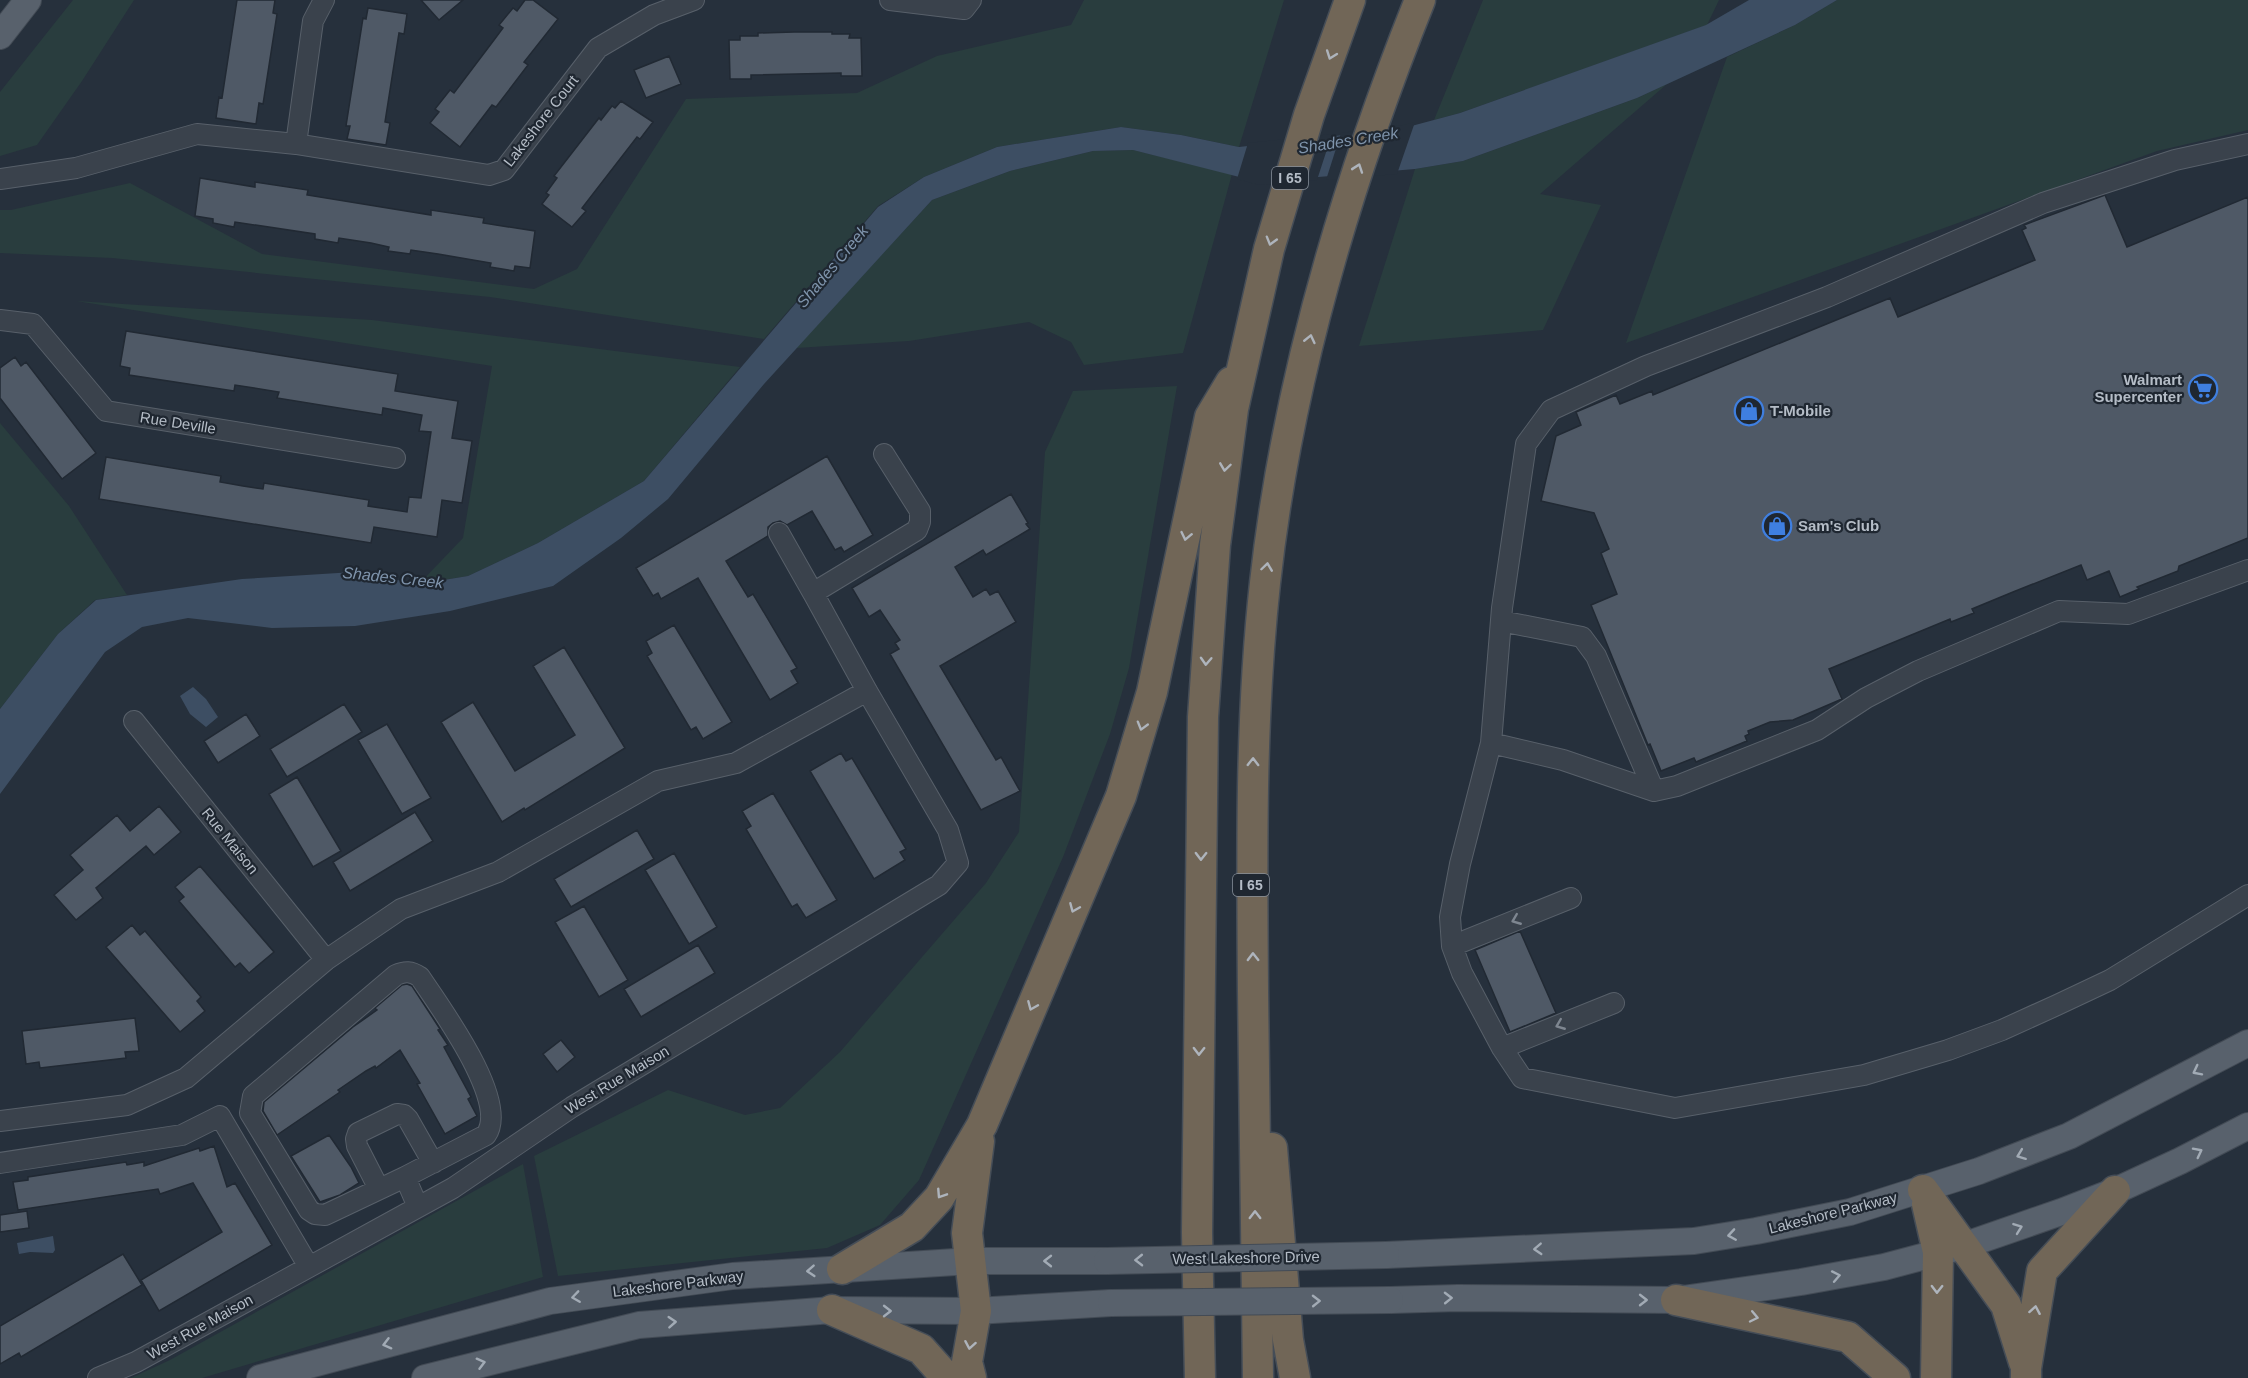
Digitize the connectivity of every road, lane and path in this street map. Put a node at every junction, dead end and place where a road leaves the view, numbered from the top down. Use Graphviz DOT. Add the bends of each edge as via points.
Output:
graph roads {
  1 [pos="28,0"];
  2 [pos="324,0"];
  3 [pos="693,0"];
  4 [pos="890,0"];
  5 [pos="972,0"];
  6 [pos="1350,0"];
  7 [pos="1420,0"];
  8 [pos="0,36"];
  9 [pos="296,144"];
  10 [pos="2248,144"];
  11 [pos="0,179"];
  12 [pos="0,320"];
  13 [pos="1222,413"];
  14 [pos="884,454"];
  15 [pos="395,458"];
  16 [pos="779,533"];
  17 [pos="2248,570"];
  18 [pos="813,593"];
  19 [pos="1501,621"];
  20 [pos="867,691"];
  21 [pos="134,721"];
  22 [pos="1491,743"];
  23 [pos="1654,791"];
  24 [pos="2248,895"];
  25 [pos="1570,898"];
  26 [pos="1452,946"];
  27 [pos="326,960"];
  28 [pos="1253,988"];
  29 [pos="1614,1003"];
  30 [pos="2248,1043"];
  31 [pos="1502,1048"];
  32 [pos="0,1121"];
  33 [pos="982,1125"];
  34 [pos="2248,1126"];
  35 [pos="0,1163"];
  36 [pos="433,1163"];
  37 [pos="405,1177"];
  38 [pos="379,1189"];
  39 [pos="1923,1190"];
  40 [pos="2115,1191"];
  41 [pos="418,1207"];
  42 [pos="1950,1249"];
  43 [pos="1386,1255"];
  44 [pos="971,1261"];
  45 [pos="1107,1261"];
  46 [pos="309,1267"];
  47 [pos="842,1269"];
  48 [pos="1677,1300"];
  49 [pos="832,1310"];
  50 [pos="976,1311"];
  51 [pos="2026,1373"];
  52 [pos="98,1378"];
  53 [pos="260,1378"];
  54 [pos="425,1378"];
  55 [pos="947,1378"];
  56 [pos="971,1378"];
  57 [pos="1200,1378"];
  58 [pos="1258,1378"];
  59 [pos="1295,1378"];
  60 [pos="1895,1378"];
  61 [pos="1936,1378"];
  1 -- 8 [label="main road"];
  2 -- 9 [label="street" via="313,21"];
  3 -- 9 [label="street, Lakeshore Court" via="654,15 598,48 504,170 489,175"];
  4 -- 5 [label="street" via="964,9"];
  6 -- 13 [label="highway, I 65, one-way" via="1285,194 1244,360"];
  28 -- 7 [label="highway, I 65, one-way" via="1252,805 1257,667 1277,501 1314,321 1351,188"];
  9 -- 11 [label="street, Lakeshore Court" via="197,134 76,168"];
  10 -- 19 [label="street" via="2175,160 2043,203 1827,297 1646,366 1551,410 1526,444"];
  12 -- 15 [label="street, Rue Deville" via="33,324 106,411"];
  13 -- 33 [label="highway, one-way" via="1152,692 1121,796"];
  13 -- 57 [label="highway, I 65, one-way" via="1203,717 1197,1233"];
  14 -- 18 [label="street" via="920,511 917,530"];
  16 -- 18 [label="street, West Rue Maison"];
  17 -- 23 [label="street" via="2128,614 2059,611 1918,671 1817,730 1677,786"];
  18 -- 20 [label="street, West Rue Maison"];
  19 -- 22 [label="street"];
  19 -- 23 [label="street" via="1582,637 1596,656"];
  20 -- 27 [label="street" via="736,763 658,781 498,872 401,909"];
  20 -- 41 [label="street, West Rue Maison" via="948,830 958,863 939,885 572,1107 453,1188"];
  21 -- 27 [label="street, Rue Maison"];
  22 -- 23 [label="street" via="1563,760"];
  22 -- 26 [label="street" via="1460,864 1450,917"];
  24 -- 31 [label="street" via="2110,980 2057,1005 1948,1050 1864,1075 1675,1108 1522,1078"];
  25 -- 26 [label="street, one-way"];
  26 -- 31 [label="street"];
  27 -- 32 [label="street" via="186,1078 127,1105"];
  58 -- 28 [label="highway, I 65, one-way"];
  28 -- 59 [label="highway"];
  29 -- 31 [label="street, one-way"];
  30 -- 39 [label="main road, Lakeshore Parkway, one-way" via="2069,1136"];
  33 -- 44 [label="highway" via="967,1233"];
  33 -- 47 [label="highway, one-way" via="939,1198 912,1227"];
  40 -- 34 [label="main road, one-way"];
  35 -- 46 [label="street" via="182,1135 220,1116"];
  36 -- 37 [label="street"];
  36 -- 38 [label="street" via="404,1115 397,1114 358,1133 356,1139"];
  36 -- 38 [label="street" via="486,1135 492,1118 480,1074 464,1043 420,977 404,971 253,1096 250,1105 250,1113 315,1214 325,1215"];
  37 -- 38 [label="street"];
  37 -- 41 [label="street"];
  39 -- 42 [label="highway"];
  39 -- 43 [label="main road, Lakeshore Parkway, one-way" via="1806,1222 1694,1241"];
  42 -- 40 [label="main road, one-way"];
  51 -- 40 [label="highway, one-way" via="2042,1271"];
  41 -- 46 [label="street, West Rue Maison"];
  48 -- 42 [label="main road, one-way" via="1884,1267"];
  42 -- 51 [label="highway" via="2006,1305"];
  42 -- 61 [label="highway, one-way"];
  43 -- 45 [label="main road, West Lakeshore Drive, one-way, bridge"];
  45 -- 44 [label="main road, Lakeshore Parkway, one-way"];
  44 -- 47 [label="main road, Lakeshore Parkway"];
  44 -- 50 [label="highway"];
  46 -- 52 [label="street, West Rue Maison" via="136,1362"];
  47 -- 53 [label="main road, Lakeshore Parkway, one-way" via="733,1276 550,1301"];
  50 -- 48 [label="main road, one-way, bridge" via="1111,1303 1458,1298"];
  48 -- 60 [label="highway, one-way" via="1848,1338"];
  49 -- 50 [label="main road, one-way"];
  54 -- 49 [label="main road, one-way" via="639,1325"];
  49 -- 55 [label="highway" via="921,1349"];
  50 -- 56 [label="highway, one-way" via="967,1362"];
}
